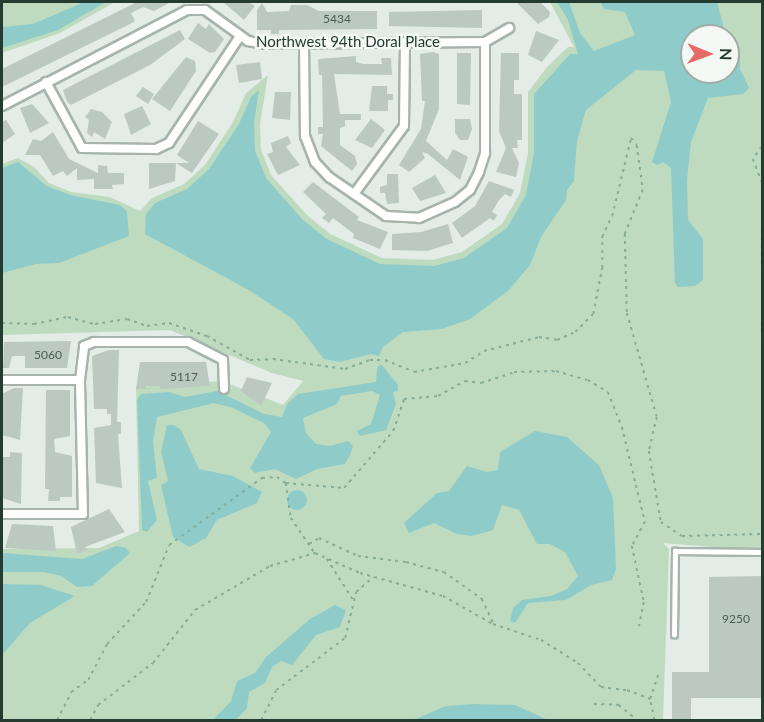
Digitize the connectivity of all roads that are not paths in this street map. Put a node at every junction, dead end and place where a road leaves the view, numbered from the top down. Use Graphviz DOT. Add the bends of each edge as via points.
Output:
graph roads {
  1 [pos="509,28"];
  2 [pos="240,36"];
  3 [pos="405,42"];
  4 [pos="485,42"];
  5 [pos="304,43"];
  6 [pos="46,82"];
  7 [pos="2,106"];
  8 [pos="354,194"];
  9 [pos="2,380"];
  10 [pos="80,380"];
  11 [pos="224,389"];
  12 [pos="2,514"];
  13 [pos="762,552"];
  14 [pos="674,635"];
  1 -- 4 [label="street"];
  2 -- 5 [label="street, Northwest 94th Doral Place" via="263,44"];
  2 -- 6 [label="street, Northwest 94th Doral Place" via="205,10 187,10"];
  2 -- 6 [label="street" via="169,143 156,149 82,148"];
  3 -- 4 [label="street, Northwest 94th Doral Place"];
  3 -- 5 [label="street, Northwest 94th Doral Place"];
  3 -- 8 [label="street" via="404,126"];
  4 -- 8 [label="street" via="485,153 470,190 436,213 419,218 386,216"];
  5 -- 8 [label="street" via="305,136 309,153 329,177"];
  6 -- 7 [label="street, Northwest 94th Doral Place"];
  9 -- 10 [label="street"];
  10 -- 11 [label="street" via="84,346 94,342 188,342 223,360"];
  10 -- 12 [label="street" via="83,514"];
  13 -- 14 [label="lane" via="675,551"];
}
